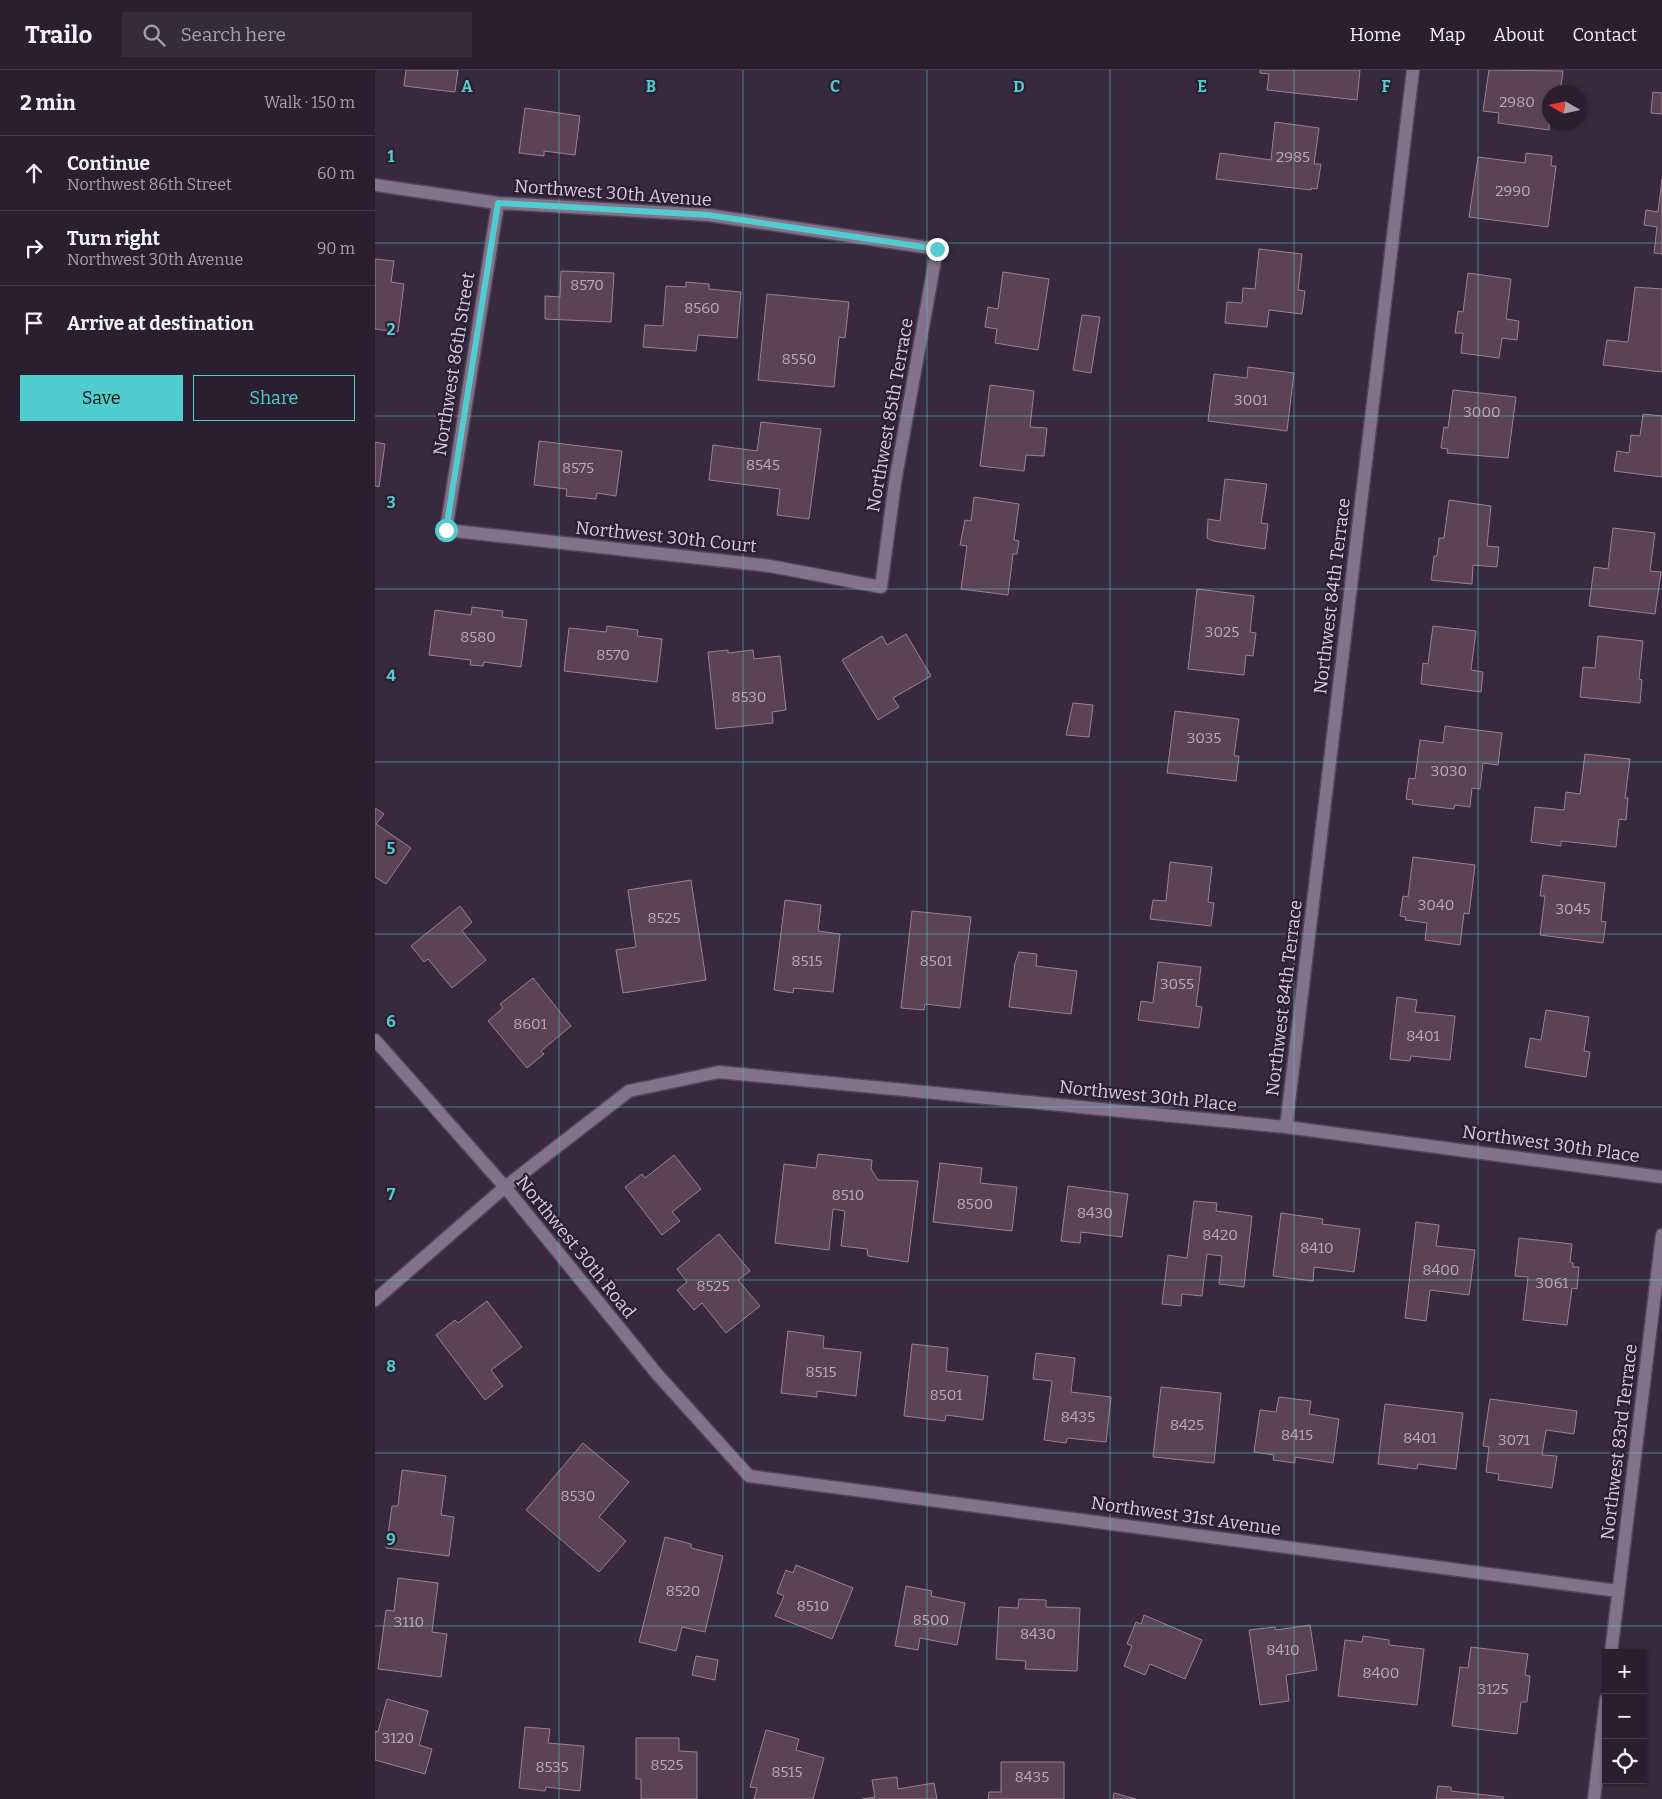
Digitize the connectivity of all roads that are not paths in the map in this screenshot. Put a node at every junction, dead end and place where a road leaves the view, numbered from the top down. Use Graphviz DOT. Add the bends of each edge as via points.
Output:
graph roads {
  1 [pos="1413,70"];
  2 [pos="375,186"];
  3 [pos="498,203"];
  4 [pos="937,249"];
  5 [pos="446,530"];
  6 [pos="881,587"];
  7 [pos="375,1040"];
  8 [pos="1286,1127"];
  9 [pos="1662,1176"];
  10 [pos="505,1187"];
  11 [pos="1662,1236"];
  12 [pos="375,1300"];
  13 [pos="749,1476"];
  14 [pos="1618,1591"];
  15 [pos="1611,1649"];
  16 [pos="1602,1732"];
  17 [pos="1594,1799"];
  1 -- 8 [label="street, Northwest 84th Terrace"];
  2 -- 3 [label="street, Northwest 30th Avenue"];
  3 -- 4 [label="street, Northwest 30th Avenue" via="708,215"];
  3 -- 5 [label="street, Northwest 86th Street"];
  4 -- 6 [label="street, Northwest 85th Terrace" via="895,482"];
  5 -- 6 [label="street, Northwest 30th Court" via="770,566"];
  7 -- 10 [label="street, Northwest 30th Road"];
  8 -- 9 [label="street, Northwest 30th Place"];
  8 -- 10 [label="street, Northwest 30th Place" via="719,1072 629,1091"];
  10 -- 12 [label="street"];
  10 -- 13 [label="street, Northwest 30th Road" via="657,1374"];
  11 -- 14 [label="street, Northwest 83rd Terrace"];
  13 -- 14 [label="street, Northwest 31st Avenue"];
  14 -- 15 [label="street, Northwest 83rd Terrace"];
  16 -- 17 [label="street"];
}
